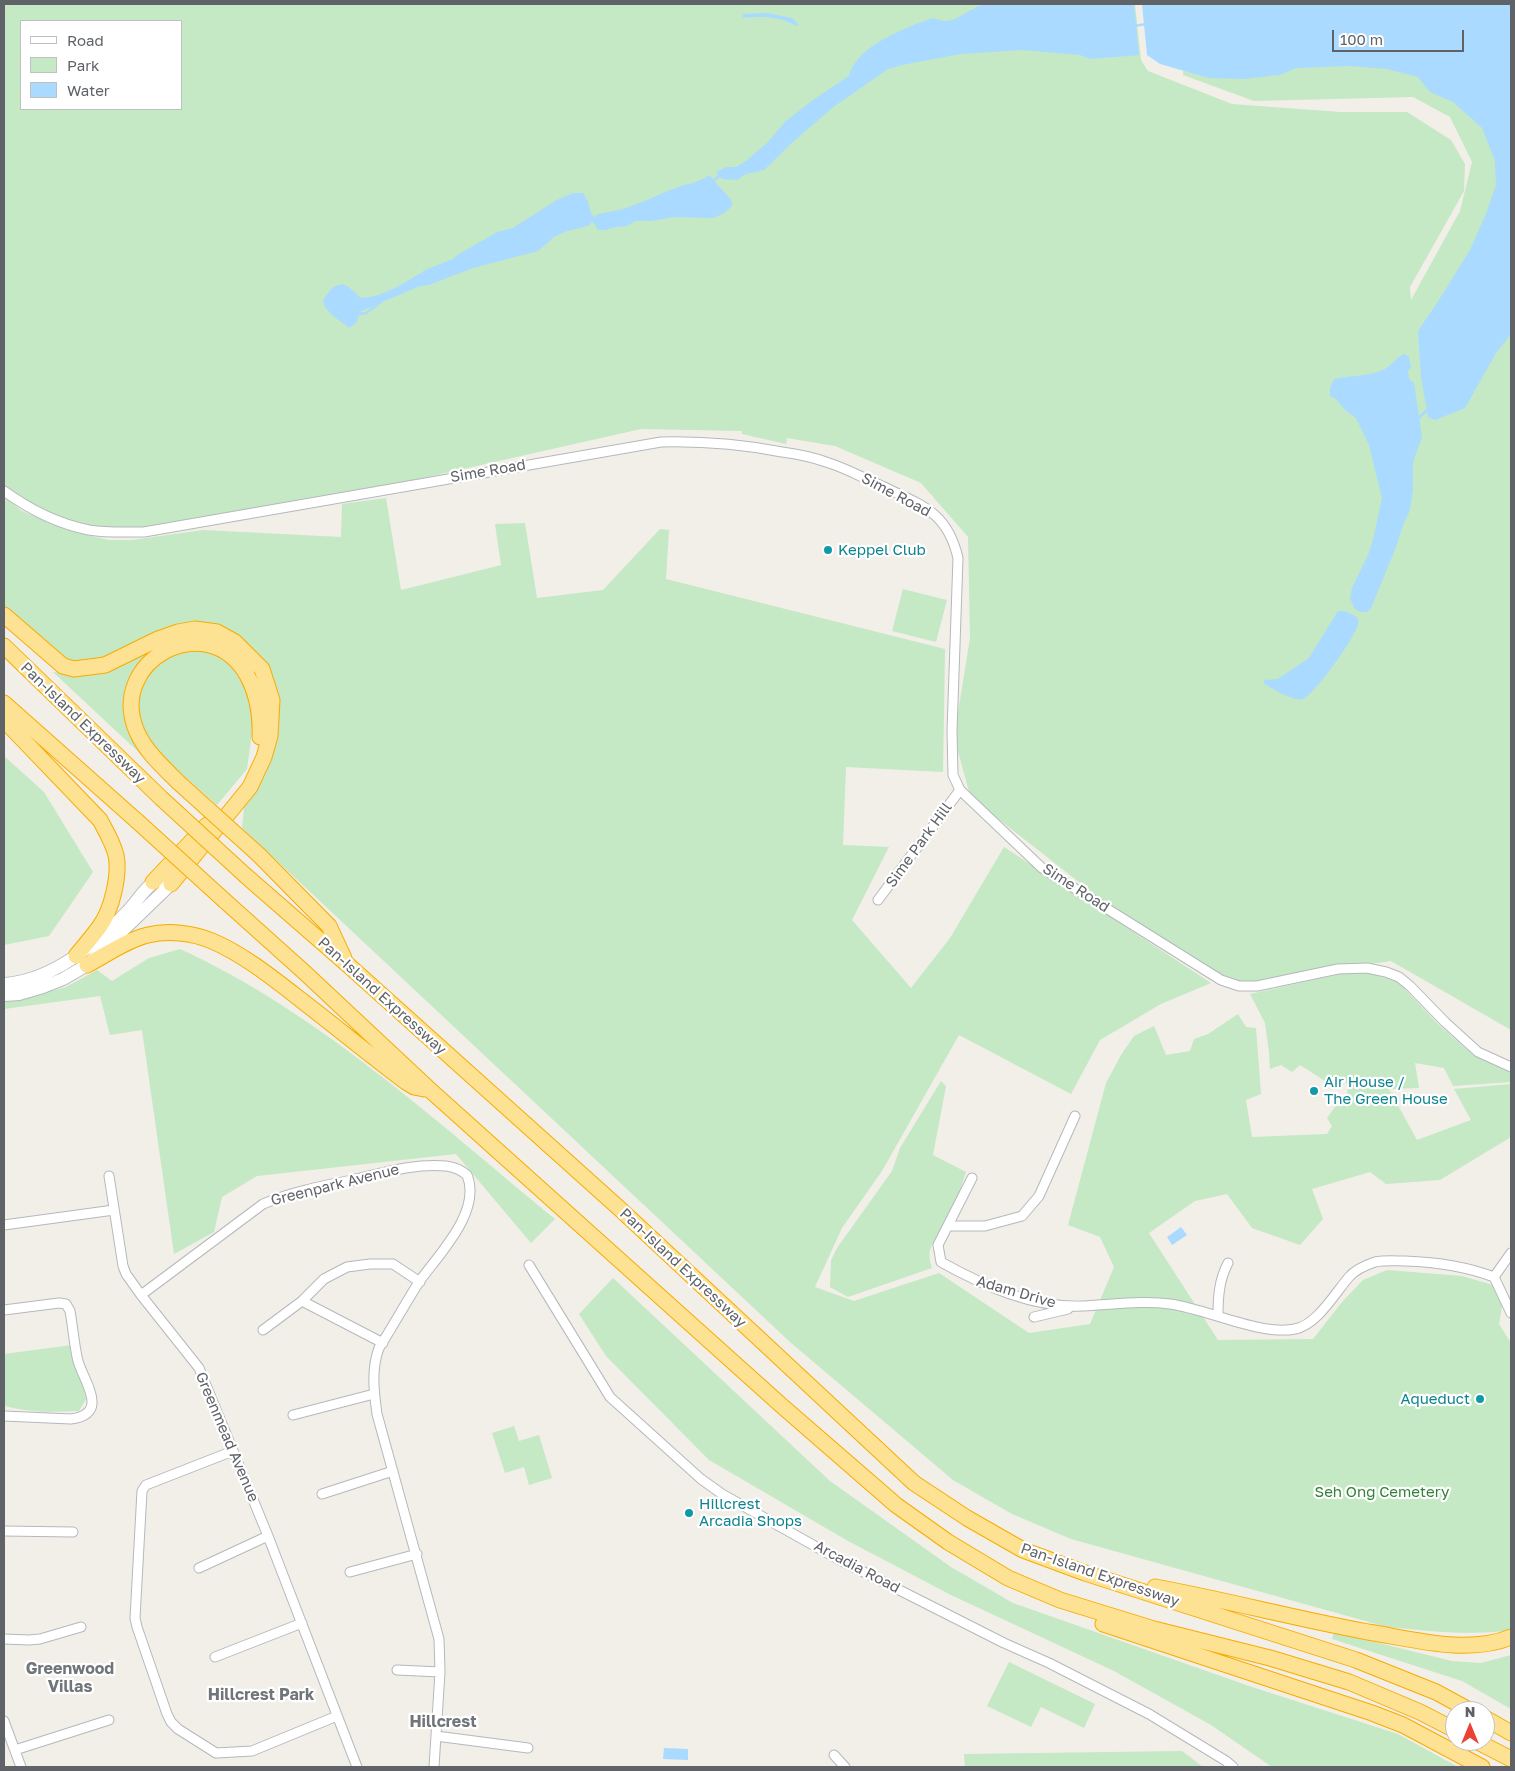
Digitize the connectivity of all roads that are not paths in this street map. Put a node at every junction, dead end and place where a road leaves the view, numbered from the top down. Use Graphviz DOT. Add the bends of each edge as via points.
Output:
graph roads {
  1 [pos="4,490"];
  2 [pos="4,615"];
  3 [pos="4,646"];
  4 [pos="4,703"];
  5 [pos="4,720"];
  6 [pos="960,790"];
  7 [pos="153,882"];
  8 [pos="171,884"];
  9 [pos="878,900"];
  10 [pos="81,961"];
  11 [pos="347,964"];
  12 [pos="4,984"];
  13 [pos="4,995"];
  14 [pos="1511,1068"];
  15 [pos="430,1090"];
  16 [pos="1075,1116"];
  17 [pos="109,1176"];
  18 [pos="972,1178"];
  19 [pos="114,1210"];
  20 [pos="4,1225"];
  21 [pos="949,1226"];
  22 [pos="1511,1253"];
  23 [pos="1228,1263"];
  24 [pos="529,1265"];
  25 [pos="1494,1277"];
  26 [pos="420,1282"];
  27 [pos="141,1294"];
  28 [pos="302,1301"];
  29 [pos="1083,1306"];
  30 [pos="4,1310"];
  31 [pos="1511,1313"];
  32 [pos="1218,1316"];
  33 [pos="1034,1317"];
  34 [pos="263,1330"];
  35 [pos="382,1342"];
  36 [pos="374,1394"];
  37 [pos="292,1415"];
  38 [pos="4,1416"];
  39 [pos="233,1450"];
  40 [pos="393,1471"];
  41 [pos="322,1494"];
  42 [pos="4,1531"];
  43 [pos="73,1532"];
  44 [pos="268,1536"];
  45 [pos="416,1554"];
  46 [pos="199,1568"];
  47 [pos="350,1572"];
  48 [pos="1129,1587"];
  49 [pos="1060,1600"];
  50 [pos="302,1623"];
  51 [pos="81,1627"];
  52 [pos="4,1639"];
  53 [pos="1507,1641"];
  54 [pos="215,1657"];
  55 [pos="397,1670"];
  56 [pos="440,1672"];
  57 [pos="1453,1701"];
  58 [pos="337,1716"];
  59 [pos="109,1720"];
  60 [pos="4,1721"];
  61 [pos="1495,1723"];
  62 [pos="1445,1725"];
  63 [pos="1511,1732"];
  64 [pos="436,1736"];
  65 [pos="528,1748"];
  66 [pos="15,1750"];
  67 [pos="1495,1751"];
  68 [pos="834,1755"];
  69 [pos="1460,1755"];
  70 [pos="1511,1759"];
  71 [pos="21,1767"];
  72 [pos="357,1767"];
  73 [pos="434,1767"];
  74 [pos="845,1767"];
  75 [pos="1233,1767"];
  76 [pos="1474,1767"];
  77 [pos="1482,1767"];
  1 -- 6 [label="street, Sime Road" via="26,506 89,530 144,532 661,442 730,443 824,461 925,507 946,526 954,542 958,558 953,775"];
  2 -- 8 [label="highway" via="63,666 74,669 105,665 158,639 195,629 217,632 235,642 262,669 272,700 270,736 264,757 250,787"];
  3 -- 11 [label="highway, Pan-Island Expressway, bridge" via="161,798"];
  4 -- 15 [label="highway, bridge" via="303,971"];
  5 -- 10 [label="highway" via="100,820 110,838 116,857 111,902"];
  6 -- 9 [label="street, Sime Park Hill"];
  6 -- 14 [label="street, Sime Road" via="1042,868 1221,980 1239,986 1257,986 1338,969 1367,968 1386,972 1410,986 1478,1052"];
  7 -- 8 [label="main road"];
  7 -- 10 [label="main road"];
  7 -- 11 [label="highway, bridge" via="219,812 252,770 258,757 261,719 253,686 233,656 206,644 181,645 160,653 142,671 133,691 131,708 137,733 159,763 178,782 259,854 329,926"];
  8 -- 10 [label="main road"];
  10 -- 12 [label="main road"];
  10 -- 13 [label="main road" via="63,979 19,994"];
  10 -- 15 [label="highway" via="148,935 182,934 212,941 276,980 412,1086"];
  11 -- 48 [label="highway, Pan-Island Expressway" via="620,1209 914,1483 1023,1550"];
  15 -- 49 [label="highway" via="896,1504 948,1542 1008,1578"];
  16 -- 21 [label="street" via="1039,1196 1022,1216 985,1226"];
  17 -- 19 [label="street, Greenmead Avenue"];
  18 -- 21 [label="street"];
  19 -- 20 [label="street"];
  19 -- 27 [label="street, Greenmead Avenue" via="123,1266"];
  21 -- 29 [label="street, Adam Drive" via="938,1245 941,1262 972,1280 1012,1294 1043,1303"];
  22 -- 25 [label="street"];
  23 -- 32 [label="street" via="1219,1289"];
  24 -- 75 [label="street, Arcadia Road" via="610,1397 722,1494 838,1559 1149,1714"];
  25 -- 31 [label="street"];
  25 -- 32 [label="street, Adam Drive" via="1453,1265 1385,1261 1367,1265 1350,1276 1320,1313 1296,1329 1263,1327"];
  26 -- 27 [label="street, Greenpark Avenue" via="452,1239 467,1211 470,1193 467,1175 446,1166 412,1167 272,1200"];
  26 -- 28 [label="street" via="392,1264 347,1267 324,1279"];
  26 -- 35 [label="street"];
  27 -- 39 [label="street, Greenmead Avenue" via="199,1368"];
  28 -- 34 [label="street"];
  28 -- 35 [label="street"];
  29 -- 32 [label="street, Adam Drive" via="1143,1302 1170,1304"];
  29 -- 33 [label="street, Adam Drive"];
  30 -- 38 [label="street" via="66,1304 78,1361 92,1400 89,1411 79,1418"];
  35 -- 36 [label="street" via="377,1354"];
  36 -- 37 [label="street"];
  36 -- 40 [label="street"];
  39 -- 44 [label="street, Greenmead Avenue"];
  39 -- 58 [label="street" via="146,1485 142,1491 135,1618 167,1714 178,1729 216,1753 252,1751"];
  40 -- 41 [label="street"];
  40 -- 45 [label="street"];
  42 -- 43 [label="street"];
  44 -- 46 [label="street"];
  44 -- 50 [label="street, Greenmead Avenue"];
  45 -- 47 [label="street"];
  45 -- 56 [label="street" via="439,1639"];
  48 -- 53 [label="highway" via="1151,1586 1318,1623 1453,1645"];
  48 -- 57 [label="highway, Pan-Island Expressway" via="1356,1660"];
  49 -- 62 [label="highway" via="1154,1630 1270,1658 1349,1682"];
  49 -- 69 [label="highway" via="1098,1622 1372,1713"];
  50 -- 54 [label="street"];
  50 -- 58 [label="street, Greenmead Avenue"];
  51 -- 52 [label="street" via="40,1639"];
  55 -- 56 [label="street"];
  56 -- 64 [label="street"];
  58 -- 72 [label="street, Greenmead Avenue"];
  59 -- 66 [label="street"];
  60 -- 66 [label="street"];
  61 -- 63 [label="highway"];
  64 -- 65 [label="street"];
  64 -- 73 [label="street"];
  66 -- 71 [label="street"];
  67 -- 70 [label="highway"];
  68 -- 74 [label="street"];
  69 -- 76 [label="highway"];
  69 -- 77 [label="highway"];
}
